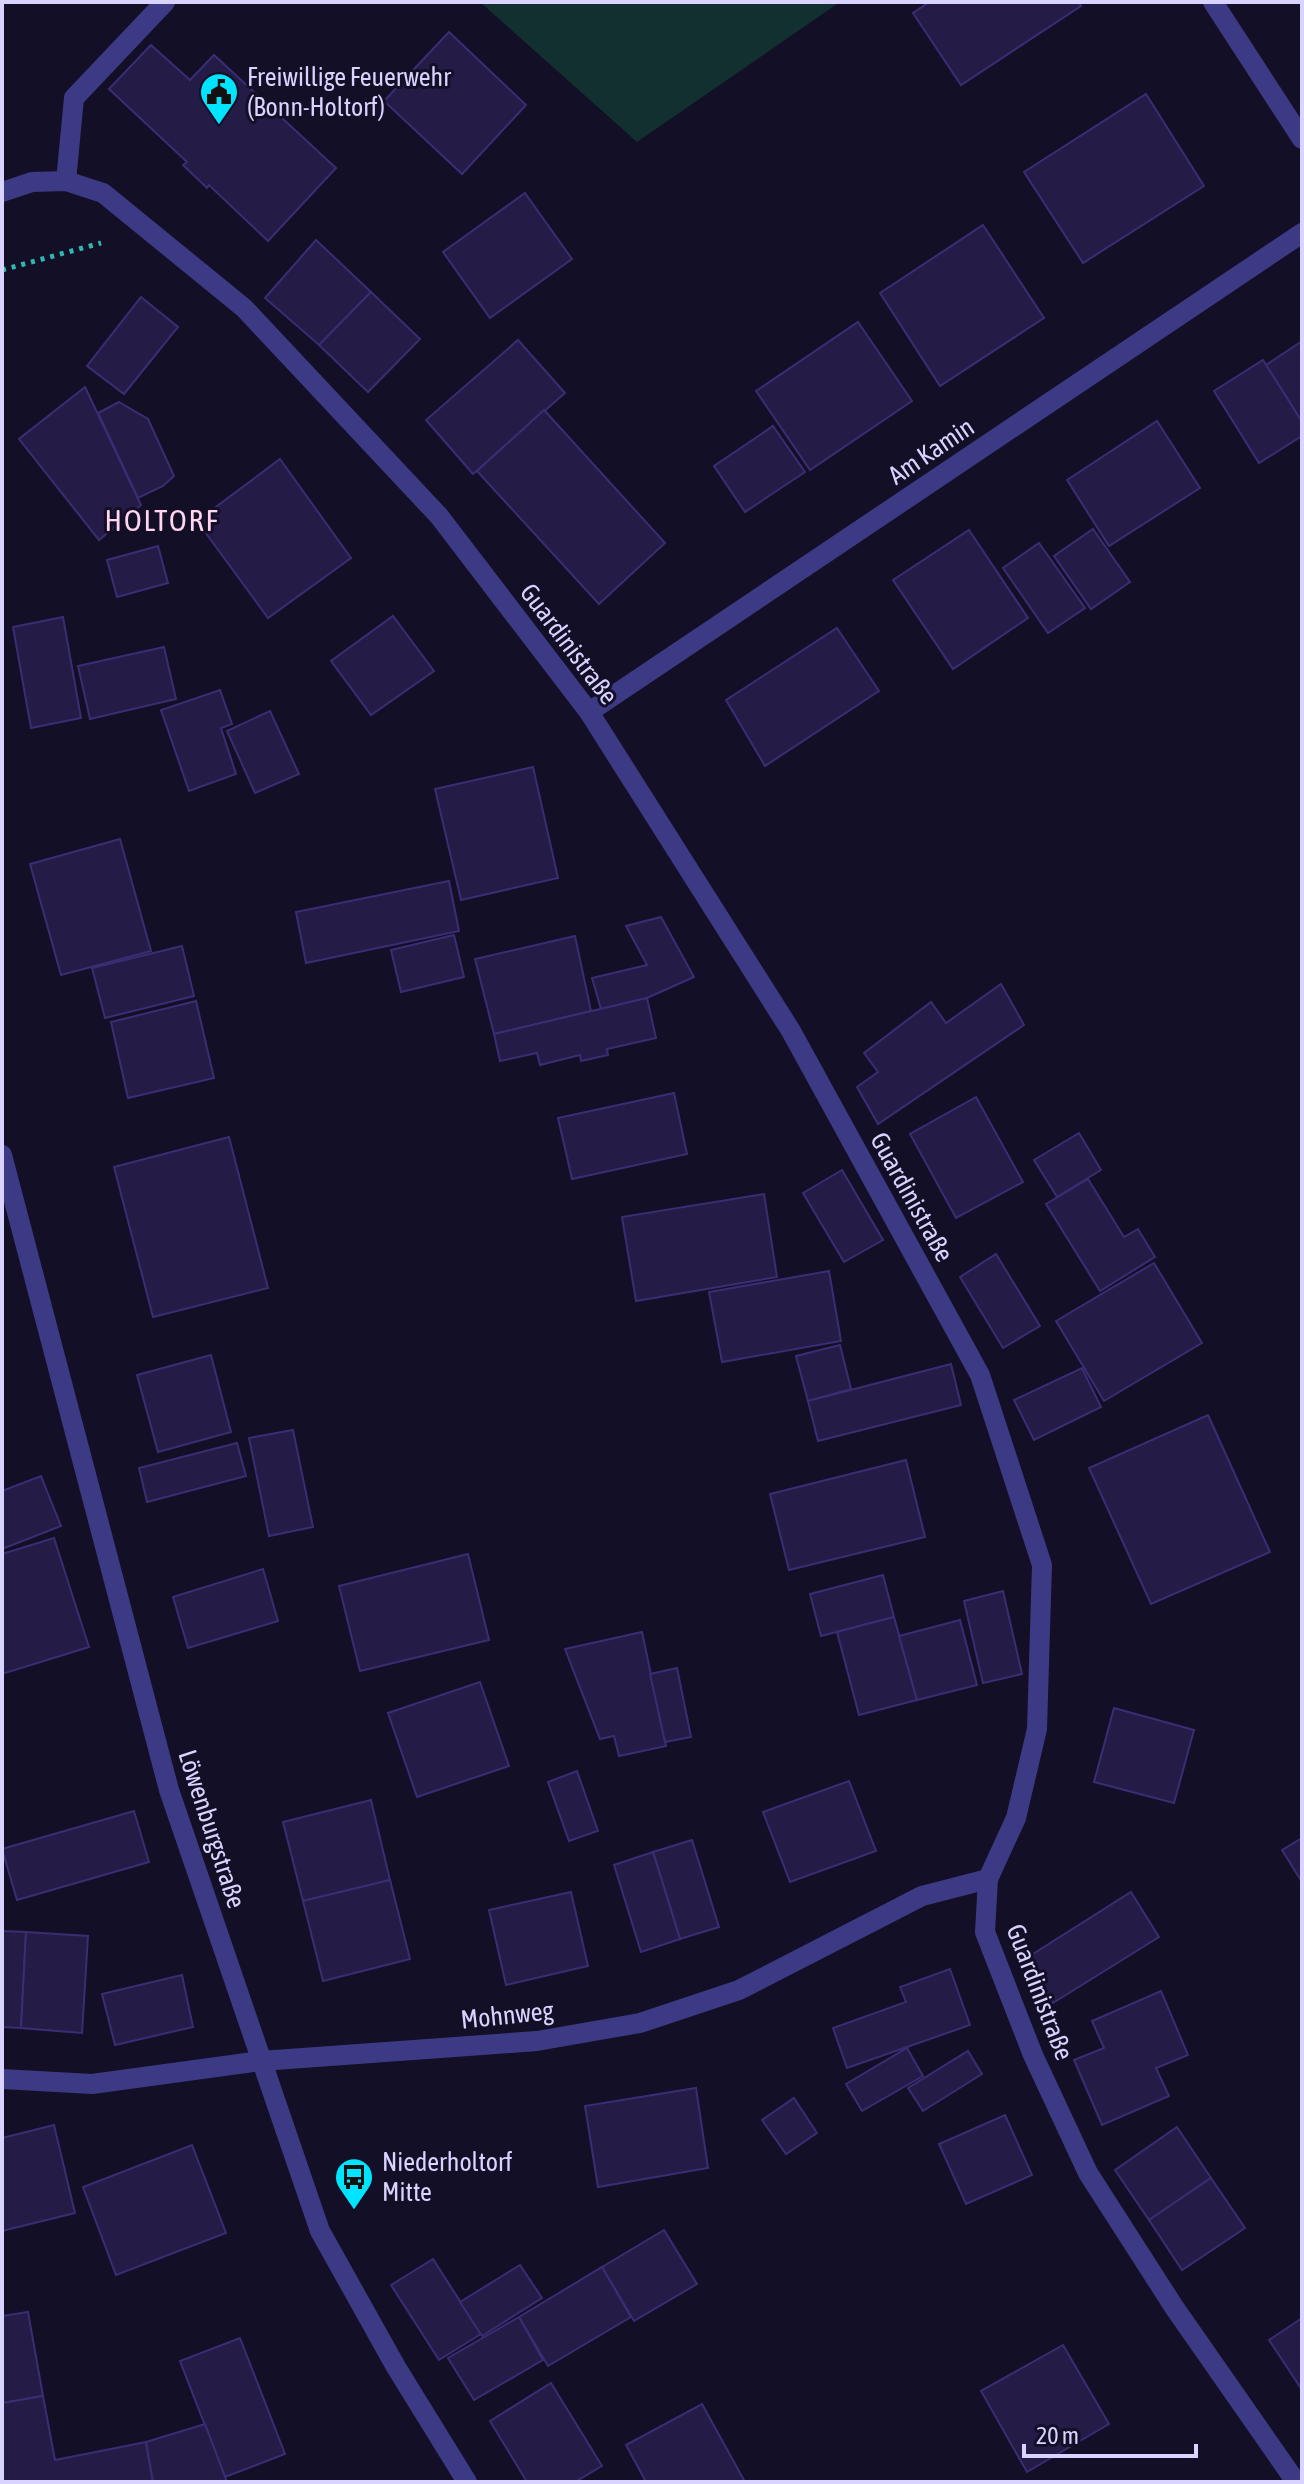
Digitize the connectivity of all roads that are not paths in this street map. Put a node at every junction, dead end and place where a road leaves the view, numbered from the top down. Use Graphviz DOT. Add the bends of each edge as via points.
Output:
graph roads {
  1 [pos="165,2"];
  2 [pos="1213,2"];
  3 [pos="1302,139"];
  4 [pos="66,181"];
  5 [pos="2,192"];
  6 [pos="1302,233"];
  7 [pos="589,712"];
  8 [pos="2,1155"];
  9 [pos="988,1879"];
  10 [pos="261,2061"];
  11 [pos="2,2079"];
  12 [pos="467,2482"];
  13 [pos="1296,2482"];
  1 -- 4 [label="street" via="74,98"];
  2 -- 3 [label="street"];
  4 -- 5 [label="street, Guardinistraße" via="32,182"];
  4 -- 7 [label="street, Guardinistraße" via="103,193 244,308 439,516"];
  6 -- 7 [label="street, Am Kamin"];
  7 -- 9 [label="street, Guardinistraße" via="791,1031 980,1375 1042,1565 1037,1729 1016,1818"];
  8 -- 10 [label="street, Löwenburgstraße" via="169,1790"];
  9 -- 10 [label="street, Mohnweg" via="922,1896 739,1990 640,2023 537,2041"];
  9 -- 13 [label="street, Guardinistraße" via="985,1932 1033,2055 1088,2173"];
  10 -- 11 [label="street, Mohnweg" via="92,2084"];
  10 -- 12 [label="street, Löwenburgstraße" via="320,2231"];
}
